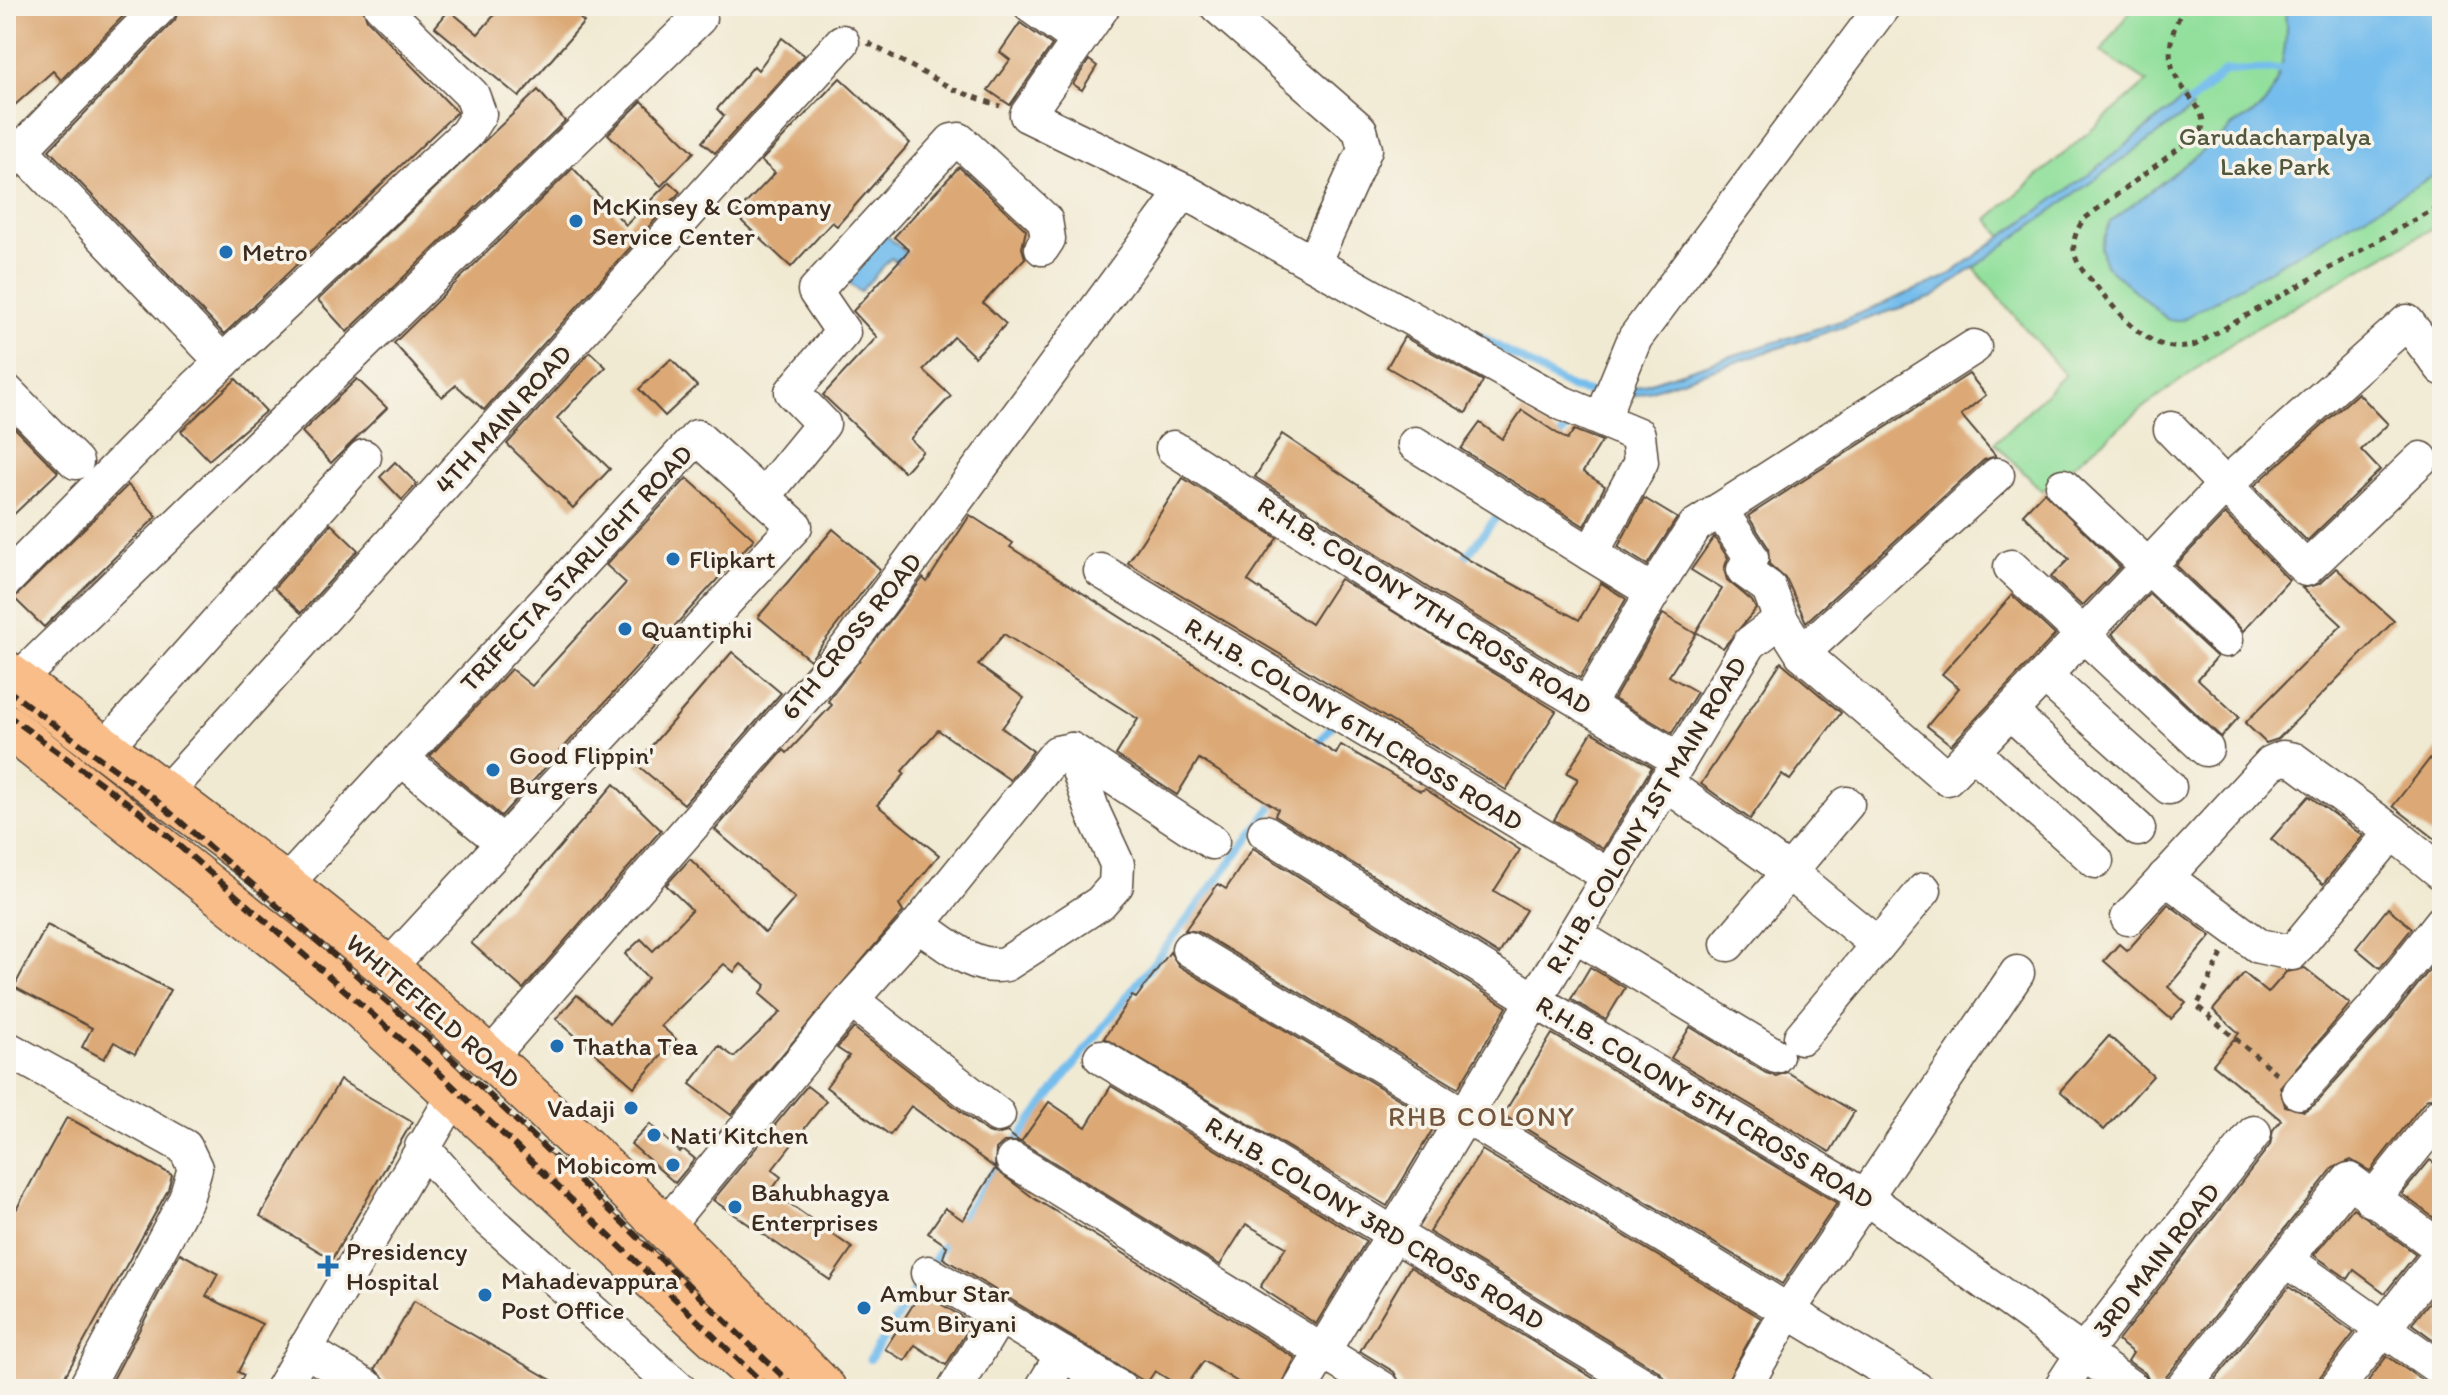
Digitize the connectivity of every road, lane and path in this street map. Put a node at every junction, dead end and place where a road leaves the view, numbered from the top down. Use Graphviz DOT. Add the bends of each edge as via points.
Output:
graph roads {
  1 [pos="161,6"];
  2 [pos="381,6"];
  3 [pos="1031,6"];
  4 [pos="1103,6"];
  5 [pos="1217,6"];
  6 [pos="1883,6"];
  7 [pos="2185,6"];
  8 [pos="699,18"];
  9 [pos="1078,39"];
  10 [pos="842,42"];
  11 [pos="1027,115"];
  12 [pos="13,157"];
  13 [pos="1184,191"];
  14 [pos="2442,204"];
  15 [pos="1042,248"];
  16 [pos="1313,263"];
  17 [pos="1974,347"];
  18 [pos="223,362"];
  19 [pos="2442,368"];
  20 [pos="6,391"];
  21 [pos="1606,420"];
  22 [pos="2171,429"];
  23 [pos="1415,444"];
  24 [pos="1173,448"];
  25 [pos="364,457"];
  26 [pos="2421,459"];
  27 [pos="76,462"];
  28 [pos="1997,475"];
  29 [pos="2225,485"];
  30 [pos="2063,486"];
  31 [pos="764,496"];
  32 [pos="1720,510"];
  33 [pos="1591,554"];
  34 [pos="2011,567"];
  35 [pos="2148,567"];
  36 [pos="1101,571"];
  37 [pos="6,580"];
  38 [pos="1653,592"];
  39 [pos="1781,620"];
  40 [pos="2085,636"];
  41 [pos="2226,640"];
  42 [pos="1802,653"];
  43 [pos="2045,676"];
  44 [pos="12,677"];
  45 [pos="1587,706"];
  46 [pos="2010,712"];
  47 [pos="11,740"];
  48 [pos="105,748"];
  49 [pos="2206,749"];
  50 [pos="1072,750"];
  51 [pos="1974,753"];
  52 [pos="401,758"];
  53 [pos="1672,772"];
  54 [pos="2169,787"];
  55 [pos="164,795"];
  56 [pos="1847,804"];
  57 [pos="2138,829"];
  58 [pos="1265,832"];
  59 [pos="2392,832"];
  60 [pos="1212,842"];
  61 [pos="503,843"];
  62 [pos="2096,861"];
  63 [pos="1789,872"];
  64 [pos="2442,873"];
  65 [pos="1609,876"];
  66 [pos="2165,877"];
  67 [pos="284,886"];
  68 [pos="1924,890"];
  69 [pos="2128,918"];
  70 [pos="2442,922"];
  71 [pos="918,925"];
  72 [pos="2234,928"];
  73 [pos="1574,934"];
  74 [pos="1728,944"];
  75 [pos="1878,945"];
  76 [pos="1189,949"];
  77 [pos="388,968"];
  78 [pos="2017,973"];
  79 [pos="851,1000"];
  80 [pos="1534,1000"];
  81 [pos="6,1048"];
  82 [pos="1101,1057"];
  83 [pos="489,1058"];
  84 [pos="2299,1092"];
  85 [pos="455,1094"];
  86 [pos="2442,1113"];
  87 [pos="998,1115"];
  88 [pos="1465,1116"];
  89 [pos="2254,1133"];
  90 [pos="422,1147"];
  91 [pos="1013,1160"];
  92 [pos="1864,1196"];
  93 [pos="2372,1200"];
  94 [pos="1393,1234"];
  95 [pos="678,1240"];
  96 [pos="2442,1251"];
  97 [pos="2286,1260"];
  98 [pos="928,1273"];
  99 [pos="658,1285"];
  100 [pos="1788,1311"];
  101 [pos="999,1316"];
  102 [pos="2383,1328"];
  103 [pos="304,1349"];
  104 [pos="1322,1352"];
  105 [pos="2084,1352"];
  106 [pos="1063,1354"];
  107 [pos="2442,1370"];
  108 [pos="85,1389"];
  109 [pos="282,1389"];
  110 [pos="370,1389"];
  111 [pos="679,1389"];
  112 [pos="771,1389"];
  113 [pos="825,1389"];
  114 [pos="955,1389"];
  115 [pos="1042,1389"];
  116 [pos="1121,1389"];
  117 [pos="1300,1389"];
  118 [pos="1383,1389"];
  119 [pos="1650,1389"];
  120 [pos="1743,1389"];
  121 [pos="1917,1389"];
  122 [pos="2060,1389"];
  123 [pos="2133,1389"];
  124 [pos="2182,1389"];
  125 [pos="2336,1389"];
  1 -- 12 [label="street"];
  2 -- 18 [label="street" via="472,95 479,114 466,134"];
  3 -- 9 [label="street"];
  4 -- 9 [label="street"];
  5 -- 16 [label="street" via="1365,139"];
  6 -- 21 [label="street" via="1635,338"];
  7 -- 14 [label="path" via="2173,30 2169,56 2177,83 2201,110 2201,132 2084,219 2073,240 2083,271 2151,342 2169,349 2195,345"];
  8 -- 44 [label="street"];
  9 -- 11 [label="street"];
  10 -- 11 [label="path" via="854,37 955,90"];
  10 -- 55 [label="street, 4TH MAIN ROAD"];
  11 -- 13 [label="street"];
  12 -- 18 [label="street"];
  13 -- 16 [label="street"];
  13 -- 83 [label="street, 6TH CROSS ROAD" via="846,649"];
  15 -- 31 [label="street" via="1048,239 1045,220 959,140 952,141 815,291 843,332 792,392 823,424"];
  16 -- 21 [label="street" via="1562,403"];
  17 -- 32 [label="street"];
  18 -- 37 [label="street"];
  19 -- 29 [label="street" via="2407,322"];
  20 -- 27 [label="street"];
  21 -- 33 [label="street" via="1638,435 1641,462"];
  22 -- 29 [label="street"];
  23 -- 33 [label="street"];
  24 -- 45 [label="street, R.H.B. COLONY 7TH CROSS ROAD"];
  25 -- 48 [label="street"];
  26 -- 29 [label="street" via="2306,569"];
  28 -- 42 [label="street"];
  29 -- 35 [label="street"];
  30 -- 35 [label="street"];
  31 -- 52 [label="street, TRIFECTA STARLIGHT ROAD" via="697,437"];
  31 -- 61 [label="street, TRIFECTA STARLIGHT ROAD" via="795,526"];
  32 -- 38 [label="street" via="1695,526"];
  32 -- 39 [label="street" via="1751,557 1744,570 1769,588"];
  33 -- 38 [label="street"];
  34 -- 40 [label="street"];
  35 -- 40 [label="street"];
  35 -- 41 [label="street"];
  36 -- 65 [label="street, R.H.B. COLONY 6TH CROSS ROAD"];
  38 -- 45 [label="street"];
  39 -- 42 [label="street"];
  39 -- 53 [label="street, R.H.B. COLONY 1ST MAIN ROAD" via="1750,643"];
  40 -- 43 [label="street"];
  40 -- 49 [label="street"];
  42 -- 51 [label="street" via="1947,778"];
  43 -- 46 [label="street"];
  43 -- 54 [label="street"];
  44 -- 48 [label="main road, WHITEFIELD ROAD"];
  45 -- 53 [label="street, R.H.B. COLONY 7TH CROSS ROAD"];
  46 -- 51 [label="street"];
  46 -- 57 [label="street"];
  47 -- 85 [label="main road, WHITEFIELD ROAD" via="349,997"];
  48 -- 55 [label="main road, WHITEFIELD ROAD"];
  50 -- 60 [label="street"];
  50 -- 71 [label="street" via="1057,753"];
  50 -- 71 [label="street" via="1117,864 1116,885 1006,964 977,963"];
  51 -- 62 [label="street"];
  52 -- 61 [label="street"];
  52 -- 67 [label="street, TRIFECTA STARLIGHT ROAD"];
  53 -- 63 [label="street, R.H.B. COLONY 7TH CROSS ROAD"];
  53 -- 65 [label="street, R.H.B. COLONY 1ST MAIN ROAD"];
  55 -- 67 [label="main road, WHITEFIELD ROAD"];
  56 -- 63 [label="street"];
  58 -- 80 [label="street, R.H.B. COLONY 5TH CROSS ROAD"];
  59 -- 64 [label="street"];
  59 -- 66 [label="street" via="2294,760 2283,758 2271,763"];
  59 -- 72 [label="street" via="2292,953 2259,946"];
  61 -- 77 [label="street, TRIFECTA STARLIGHT ROAD"];
  63 -- 74 [label="street"];
  63 -- 75 [label="street, R.H.B. COLONY 7TH CROSS ROAD"];
  65 -- 73 [label="street, R.H.B. COLONY 1ST MAIN ROAD"];
  66 -- 69 [label="street"];
  66 -- 72 [label="street"];
  67 -- 77 [label="main road, WHITEFIELD ROAD"];
  68 -- 75 [label="street"];
  70 -- 84 [label="street"];
  71 -- 79 [label="street"];
  72 -- 84 [label="path" via="2197,1006"];
  73 -- 75 [label="street" via="1789,1046"];
  73 -- 80 [label="street, R.H.B. COLONY 1ST MAIN ROAD"];
  76 -- 88 [label="street"];
  77 -- 83 [label="main road, WHITEFIELD ROAD"];
  78 -- 92 [label="street"];
  79 -- 87 [label="street"];
  79 -- 95 [label="street"];
  80 -- 88 [label="street, R.H.B. COLONY 1ST MAIN ROAD"];
  80 -- 92 [label="street, R.H.B. COLONY 5TH CROSS ROAD"];
  81 -- 108 [label="street" via="185,1147 195,1168 186,1199"];
  82 -- 94 [label="street, R.H.B. COLONY 3RD CROSS ROAD"];
  83 -- 95 [label="main road, WHITEFIELD ROAD"];
  85 -- 90 [label="street"];
  85 -- 99 [label="main road, WHITEFIELD ROAD"];
  86 -- 93 [label="street"];
  88 -- 94 [label="street, R.H.B. COLONY 1ST MAIN ROAD"];
  88 -- 100 [label="street"];
  89 -- 105 [label="street, 3RD MAIN ROAD"];
  90 -- 103 [label="street"];
  90 -- 111 [label="street" via="475,1207"];
  91 -- 104 [label="street"];
  92 -- 100 [label="street"];
  92 -- 105 [label="street, R.H.B. COLONY 5TH CROSS ROAD"];
  93 -- 96 [label="street"];
  93 -- 97 [label="street" via="2349,1180"];
  94 -- 104 [label="street, R.H.B. COLONY 1ST MAIN ROAD"];
  94 -- 119 [label="street, R.H.B. COLONY 3RD CROSS ROAD"];
  95 -- 99 [label="main road"];
  95 -- 113 [label="main road, WHITEFIELD ROAD"];
  96 -- 102 [label="street"];
  97 -- 102 [label="street"];
  97 -- 124 [label="street"];
  98 -- 101 [label="street"];
  99 -- 112 [label="main road, WHITEFIELD ROAD"];
  100 -- 120 [label="street"];
  100 -- 121 [label="street"];
  101 -- 106 [label="street"];
  101 -- 114 [label="street"];
  102 -- 107 [label="street"];
  102 -- 125 [label="street"];
  103 -- 109 [label="street"];
  103 -- 110 [label="street"];
  104 -- 117 [label="street, R.H.B. COLONY 1ST MAIN ROAD"];
  104 -- 118 [label="street"];
  105 -- 122 [label="street, 3RD MAIN ROAD"];
  105 -- 123 [label="street, R.H.B. COLONY 5TH CROSS ROAD"];
  106 -- 115 [label="street"];
  106 -- 116 [label="street"];
}
